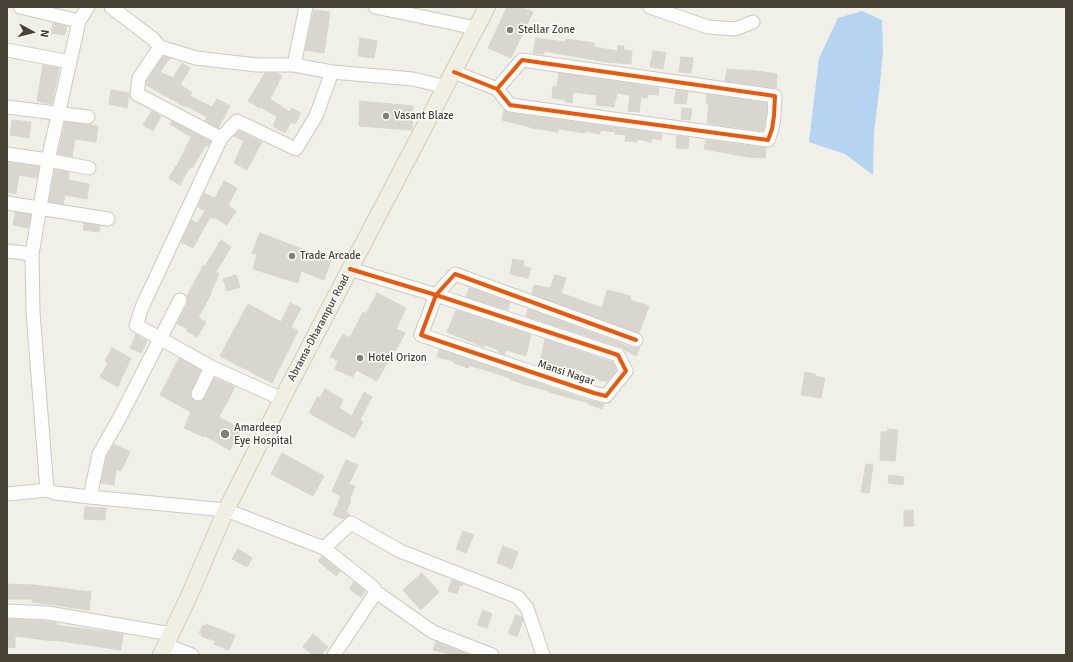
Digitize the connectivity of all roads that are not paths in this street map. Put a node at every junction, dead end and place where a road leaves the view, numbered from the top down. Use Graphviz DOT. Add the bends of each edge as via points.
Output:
graph roads {
  1 [pos="20,7"];
  2 [pos="88,7"];
  3 [pos="111,7"];
  4 [pos="306,7"];
  5 [pos="375,7"];
  6 [pos="487,7"];
  7 [pos="650,7"];
  8 [pos="79,21"];
  9 [pos="753,22"];
  10 [pos="476,28"];
  11 [pos="160,47"];
  12 [pos="7,50"];
  13 [pos="70,62"];
  14 [pos="294,65"];
  15 [pos="332,72"];
  16 [pos="454,72"];
  17 [pos="446,87"];
  18 [pos="497,90"];
  19 [pos="7,107"];
  20 [pos="58,114"];
  21 [pos="88,117"];
  22 [pos="221,138"];
  23 [pos="7,154"];
  24 [pos="48,160"];
  25 [pos="89,168"];
  26 [pos="7,203"];
  27 [pos="40,207"];
  28 [pos="108,219"];
  29 [pos="7,251"];
  30 [pos="32,254"];
  31 [pos="350,269"];
  32 [pos="436,295"];
  33 [pos="180,300"];
  34 [pos="159,339"];
  35 [pos="636,340"];
  36 [pos="211,367"];
  37 [pos="198,394"];
  38 [pos="282,399"];
  39 [pos="47,490"];
  40 [pos="7,494"];
  41 [pos="90,497"];
  42 [pos="226,510"];
  43 [pos="324,548"];
  44 [pos="376,592"];
  45 [pos="7,611"];
  46 [pos="166,645"];
  47 [pos="192,655"];
  48 [pos="334,655"];
  49 [pos="492,655"];
  50 [pos="543,655"];
  1 -- 8 [label="street"];
  2 -- 8 [label="street"];
  3 -- 11 [label="street"];
  4 -- 14 [label="street"];
  5 -- 10 [label="street"];
  6 -- 10 [label="main road, Abrama-Dharampur Road"];
  7 -- 9 [label="street" via="708,27 735,29"];
  8 -- 13 [label="street"];
  10 -- 16 [label="main road, Abrama-Dharampur Road"];
  11 -- 14 [label="street" via="196,58 257,65"];
  11 -- 22 [label="street" via="139,78 137,94"];
  12 -- 13 [label="street"];
  13 -- 20 [label="street"];
  14 -- 15 [label="street"];
  15 -- 17 [label="street" via="413,79"];
  15 -- 22 [label="street" via="316,116 296,149 237,122"];
  16 -- 17 [label="main road, Abrama-Dharampur Road"];
  16 -- 18 [label="street"];
  17 -- 31 [label="main road, Abrama-Dharampur Road"];
  18 -- 18 [label="street" via="522,60 775,96 774,116 768,140 510,105"];
  19 -- 20 [label="street"];
  20 -- 21 [label="street"];
  20 -- 24 [label="street"];
  22 -- 34 [label="street" via="136,325"];
  23 -- 24 [label="street"];
  24 -- 25 [label="street"];
  24 -- 27 [label="street"];
  26 -- 27 [label="street"];
  27 -- 28 [label="street"];
  27 -- 30 [label="street"];
  29 -- 30 [label="street"];
  30 -- 39 [label="street" via="33,312"];
  31 -- 32 [label="street, Mansi Nagar"];
  31 -- 38 [label="main road, Abrama-Dharampur Road"];
  32 -- 32 [label="street, Mansi Nagar" via="421,335 606,396 626,371 618,355"];
  32 -- 35 [label="street, Mansi Nagar" via="455,274"];
  33 -- 34 [label="street"];
  34 -- 36 [label="street"];
  34 -- 41 [label="street" via="119,419 98,454"];
  36 -- 37 [label="street"];
  36 -- 38 [label="street"];
  38 -- 42 [label="main road, Abrama-Dharampur Road"];
  39 -- 40 [label="street"];
  39 -- 41 [label="street"];
  41 -- 42 [label="street"];
  42 -- 43 [label="street"];
  42 -- 46 [label="main road, Abrama-Dharampur Road"];
  43 -- 44 [label="street"];
  43 -- 50 [label="street" via="351,523 400,551 518,597 527,608"];
  44 -- 48 [label="street"];
  44 -- 49 [label="street" via="433,632"];
  45 -- 46 [label="street" via="48,613"];
  46 -- 47 [label="street"];
}
